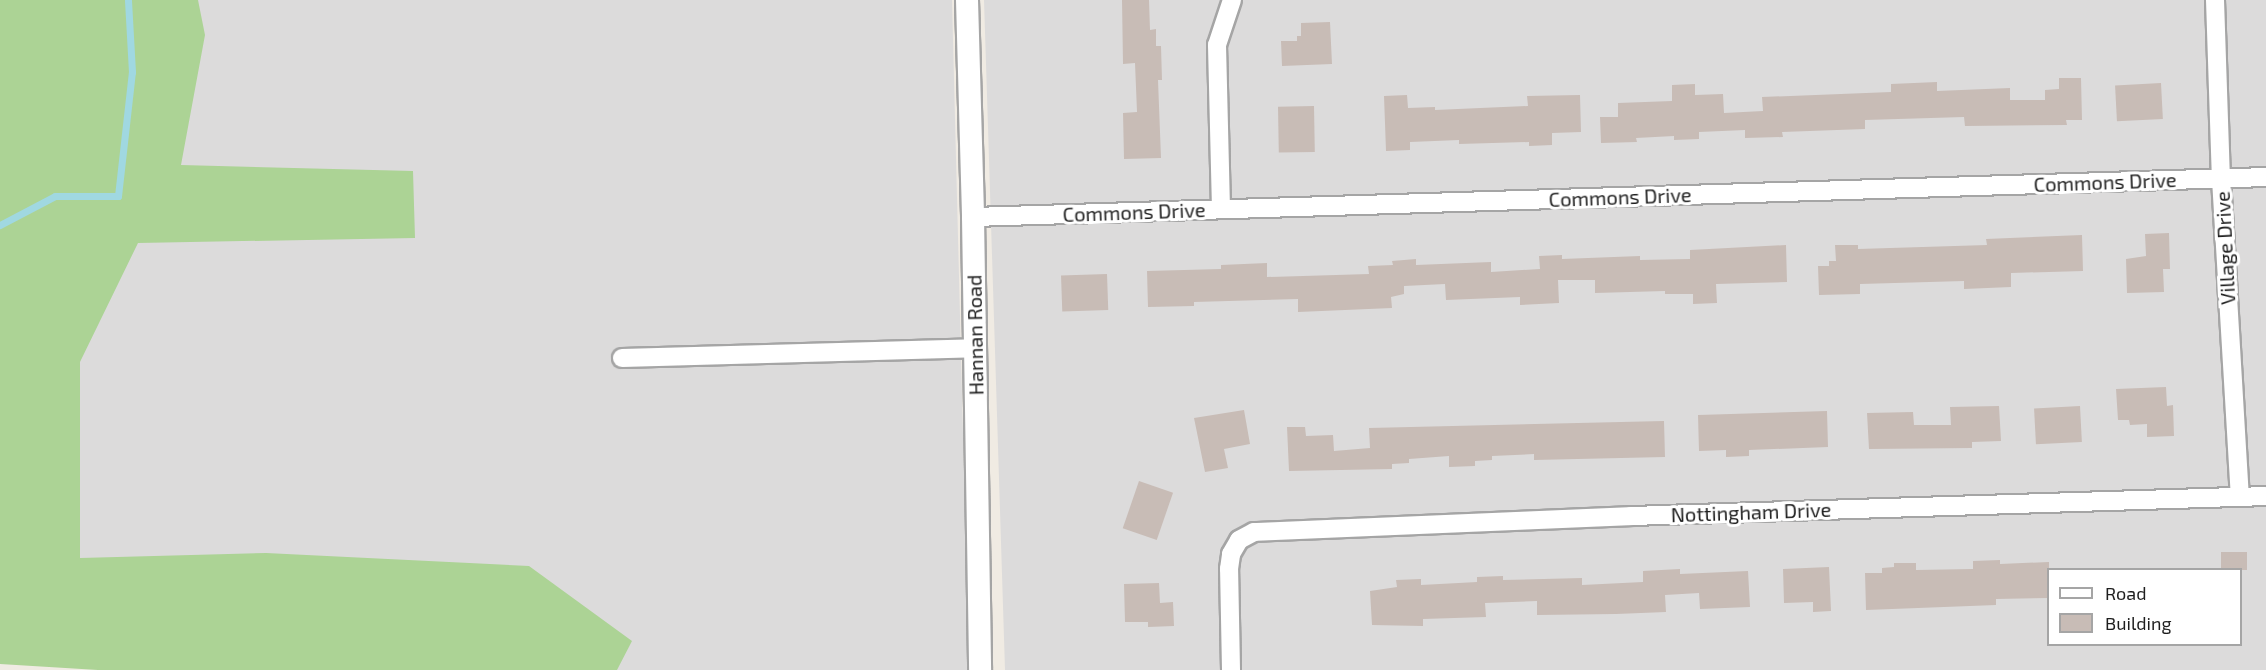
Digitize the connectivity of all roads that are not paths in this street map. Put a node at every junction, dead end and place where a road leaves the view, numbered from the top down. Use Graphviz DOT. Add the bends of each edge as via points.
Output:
graph roads {
  1 [pos="967,0"];
  2 [pos="1232,0"];
  3 [pos="2215,0"];
  4 [pos="2266,177"];
  5 [pos="2221,179"];
  6 [pos="1221,209"];
  7 [pos="973,217"];
  8 [pos="975,348"];
  9 [pos="622,358"];
  10 [pos="2240,496"];
  11 [pos="2266,496"];
  12 [pos="980,670"];
  13 [pos="1232,670"];
  1 -- 7 [label="street, Hannan Road"];
  2 -- 6 [label="street" via="1217,45"];
  3 -- 5 [label="street, Village Drive"];
  4 -- 5 [label="street, Commons Drive"];
  5 -- 6 [label="street, Commons Drive"];
  5 -- 10 [label="street, Village Drive"];
  6 -- 7 [label="street, Commons Drive"];
  7 -- 8 [label="street, Hannan Road"];
  8 -- 9 [label="street"];
  8 -- 12 [label="street, Hannan Road"];
  10 -- 11 [label="street, Nottingham Drive"];
  10 -- 13 [label="street, Nottingham Drive" via="1254,532 1239,540 1229,569"];
}
